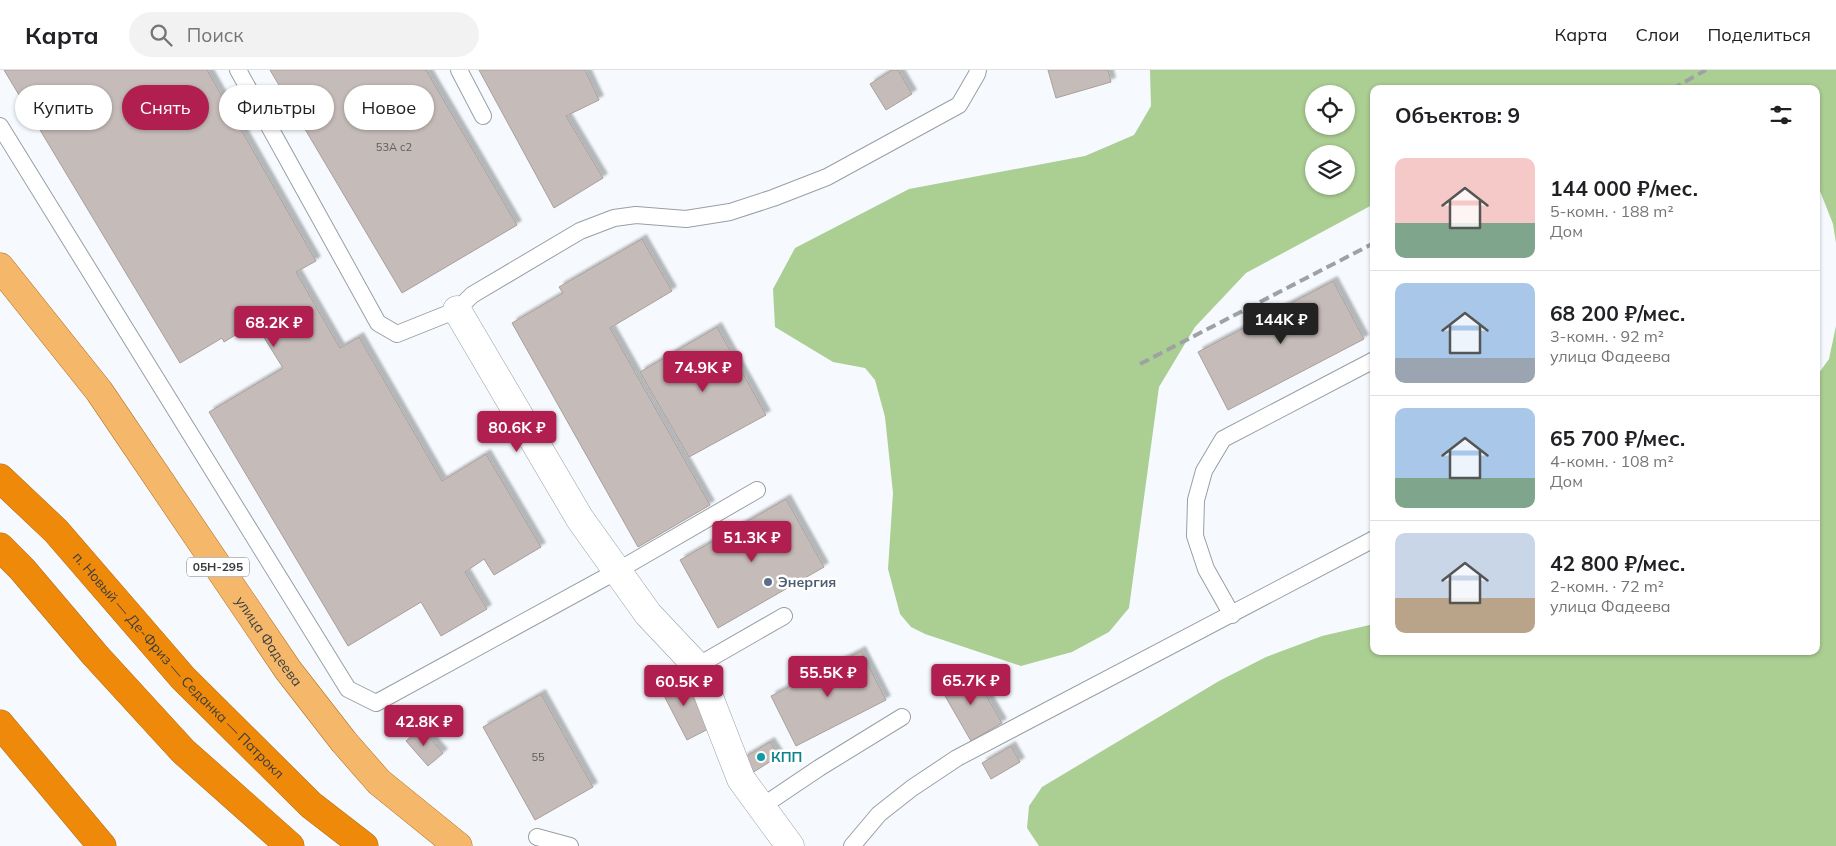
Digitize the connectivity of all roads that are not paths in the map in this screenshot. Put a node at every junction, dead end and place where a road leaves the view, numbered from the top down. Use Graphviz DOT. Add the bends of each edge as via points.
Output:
graph roads {
  1 [pos="238,70"];
  2 [pos="459,70"];
  3 [pos="978,70"];
  4 [pos="483,116"];
  5 [pos="0,126"];
  6 [pos="0,267"];
  7 [pos="457,310"];
  8 [pos="1370,362"];
  9 [pos="0,478"];
  10 [pos="757,490"];
  11 [pos="1370,541"];
  12 [pos="0,547"];
  13 [pos="617,571"];
  14 [pos="1232,615"];
  15 [pos="784,616"];
  16 [pos="697,666"];
  17 [pos="902,717"];
  18 [pos="0,724"];
  19 [pos="762,807"];
  20 [pos="537,836"];
  21 [pos="102,846"];
  22 [pos="290,846"];
  23 [pos="364,846"];
  24 [pos="458,846"];
  25 [pos="570,846"];
  26 [pos="790,846"];
  27 [pos="852,846"];
  1 -- 7 [label="lane" via="378,323 397,334"];
  2 -- 4 [label="lane"];
  3 -- 7 [label="lane" via="959,105 827,177 730,212 686,219 636,215 614,218 580,231 472,295"];
  5 -- 13 [label="lane" via="348,689 376,703"];
  6 -- 24 [label="main road, улица Фадеева / 05Н-295" via="99,391 288,670 344,742 379,782"];
  7 -- 13 [label="street" via="580,519"];
  8 -- 14 [label="lane" via="1223,438 1204,472 1196,500 1195,536 1206,569"];
  9 -- 23 [label="highway, п. Новый — Де-Фриз — Седанка — Патрокл" via="56,532 183,678 311,805"];
  10 -- 13 [label="lane"];
  11 -- 14 [label="lane"];
  12 -- 22 [label="highway" via="183,751"];
  13 -- 16 [label="street" via="648,614"];
  14 -- 27 [label="lane" via="957,758 880,814"];
  15 -- 16 [label="lane"];
  16 -- 19 [label="street" via="741,778"];
  17 -- 19 [label="lane"];
  18 -- 21 [label="highway"];
  19 -- 26 [label="street"];
  20 -- 25 [label="lane"];
}
